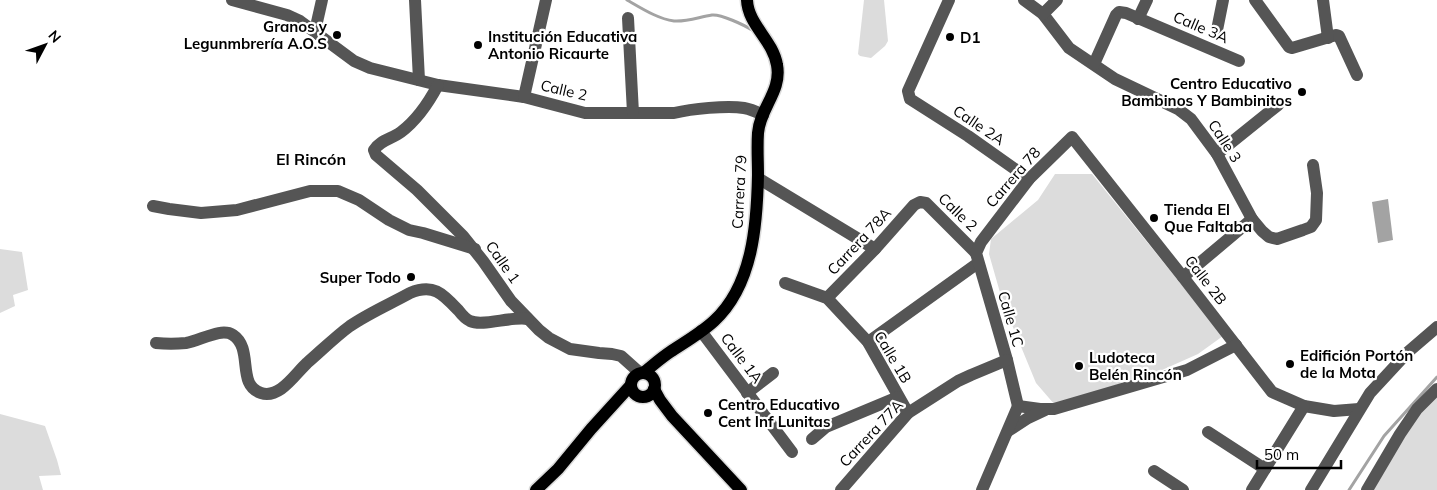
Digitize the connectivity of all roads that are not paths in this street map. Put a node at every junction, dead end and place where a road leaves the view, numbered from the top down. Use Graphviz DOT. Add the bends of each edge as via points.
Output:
graph roads {
  1 [pos="232,0"];
  2 [pos="322,0"];
  3 [pos="415,0"];
  4 [pos="546,0"];
  5 [pos="747,0"];
  6 [pos="949,0"];
  7 [pos="1024,0"];
  8 [pos="1057,0"];
  9 [pos="1147,0"];
  10 [pos="1223,0"];
  11 [pos="1255,0"];
  12 [pos="1323,0"];
  13 [pos="1043,14"];
  14 [pos="628,18"];
  15 [pos="1138,18"];
  16 [pos="1217,30"];
  17 [pos="315,31"];
  18 [pos="1334,37"];
  19 [pos="1239,61"];
  20 [pos="1094,64"];
  21 [pos="1357,75"];
  22 [pos="419,80"];
  23 [pos="438,84"];
  24 [pos="524,98"];
  25 [pos="1278,105"];
  26 [pos="634,113"];
  27 [pos="762,115"];
  28 [pos="1072,137"];
  29 [pos="1217,154"];
  30 [pos="1312,166"];
  31 [pos="758,178"];
  32 [pos="1029,179"];
  33 [pos="914,205"];
  34 [pos="153,206"];
  35 [pos="1252,219"];
  36 [pos="475,249"];
  37 [pos="875,249"];
  38 [pos="978,252"];
  39 [pos="1184,277"];
  40 [pos="785,283"];
  41 [pos="827,298"];
  42 [pos="528,320"];
  43 [pos="1437,327"];
  44 [pos="701,331"];
  45 [pos="868,342"];
  46 [pos="156,343"];
  47 [pos="1236,345"];
  48 [pos="1007,360"];
  49 [pos="773,373"];
  50 [pos="642,384"];
  51 [pos="1437,389"];
  52 [pos="747,393"];
  53 [pos="898,397"];
  54 [pos="1018,406"];
  55 [pos="1304,406"];
  56 [pos="1047,409"];
  57 [pos="1359,409"];
  58 [pos="1334,411"];
  59 [pos="908,413"];
  60 [pos="1349,427"];
  61 [pos="1007,432"];
  62 [pos="1208,432"];
  63 [pos="812,439"];
  64 [pos="792,452"];
  65 [pos="1265,469"];
  66 [pos="1154,471"];
  67 [pos="536,490"];
  68 [pos="741,490"];
  69 [pos="841,490"];
  70 [pos="982,490"];
  71 [pos="1183,490"];
  72 [pos="1252,490"];
  73 [pos="1311,490"];
  74 [pos="1367,490"];
  1 -- 17 [label="street" via="287,15"];
  2 -- 17 [label="street"];
  3 -- 22 [label="street"];
  4 -- 24 [label="street"];
  5 -- 27 [label="main road, Carrera 79" via="750,15 777,64 777,84"];
  6 -- 32 [label="street, Calle 2A" via="908,91 910,99"];
  7 -- 13 [label="street, Calle 3"];
  8 -- 13 [label="street"];
  9 -- 15 [label="street"];
  10 -- 16 [label="street"];
  11 -- 18 [label="street" via="1292,48"];
  12 -- 18 [label="street"];
  13 -- 20 [label="street, Calle 3" via="1070,48"];
  14 -- 26 [label="street"];
  15 -- 19 [label="street, Calle 3A"];
  15 -- 20 [label="street, Calle 3A" via="1119,12 1116,15"];
  17 -- 22 [label="street, Calle 2" via="360,64"];
  18 -- 21 [label="street"];
  20 -- 29 [label="street, Calle 3" via="1115,79 1178,109 1191,119"];
  22 -- 23 [label="street, Calle 2"];
  23 -- 24 [label="street, Calle 2"];
  23 -- 36 [label="street, Calle 1" via="409,125 382,141 374,152"];
  24 -- 26 [label="street, Calle 2" via="585,113"];
  25 -- 29 [label="street"];
  26 -- 27 [label="street, Calle 2" via="736,107"];
  27 -- 31 [label="main road, Carrera 79" via="758,133"];
  28 -- 32 [label="street, Carrera 78"];
  28 -- 39 [label="street, Calle 2B"];
  29 -- 35 [label="street, Calle 3"];
  30 -- 35 [label="street, Calle 3" via="1317,193 1316,220 1311,227 1277,239 1269,237"];
  31 -- 37 [label="street"];
  31 -- 44 [label="main road, Carrera 79" via="753,237 745,269 724,311"];
  32 -- 38 [label="street, Carrera 78"];
  33 -- 37 [label="street, Carrera 78A"];
  33 -- 38 [label="street, Calle 2" via="926,203"];
  34 -- 36 [label="street" via="201,213 237,210 310,191 338,191 409,230"];
  35 -- 39 [label="street"];
  36 -- 42 [label="street, Calle 1" via="505,294"];
  37 -- 41 [label="street, Carrera 78A"];
  38 -- 45 [label="street, Carrera 78"];
  38 -- 48 [label="street, Calle 1C"];
  39 -- 47 [label="street, Calle 2B"];
  40 -- 41 [label="street"];
  41 -- 45 [label="street, Calle 1B"];
  42 -- 46 [label="street" via="514,318 475,323 441,293 419,289 350,326 282,388 267,394 260,393 249,384 241,343 228,333 221,332 184,343"];
  42 -- 50 [label="street, Calle 1" via="563,346 621,356"];
  43 -- 57 [label="street" via="1387,374"];
  44 -- 50 [label="main road, Carrera 79" via="659,360"];
  44 -- 52 [label="street, Calle 1A"];
  45 -- 53 [label="street, Calle 1B"];
  47 -- 55 [label="street, Calle 2B" via="1272,392"];
  47 -- 56 [label="street" via="1187,370"];
  48 -- 54 [label="street, Calle 1C"];
  48 -- 59 [label="street, Carrera 77A" via="958,381"];
  49 -- 52 [label="street"];
  50 -- 67 [label="main road" via="615,403 563,464"];
  50 -- 68 [label="main road, Calle 1"];
  51 -- 74 [label="street" via="1417,409"];
  52 -- 64 [label="street, Calle 1A"];
  53 -- 59 [label="street, Calle 1B"];
  53 -- 63 [label="street" via="826,427"];
  54 -- 56 [label="street"];
  54 -- 61 [label="street"];
  55 -- 58 [label="street, Calle 2B"];
  55 -- 65 [label="street"];
  56 -- 61 [label="street"];
  57 -- 58 [label="street, Calle 2B"];
  57 -- 60 [label="street"];
  58 -- 60 [label="street"];
  59 -- 69 [label="street, Carrera 77A"];
  60 -- 73 [label="street"];
  61 -- 70 [label="street"];
  62 -- 65 [label="street"];
  65 -- 72 [label="street"];
  66 -- 71 [label="street"];
}
